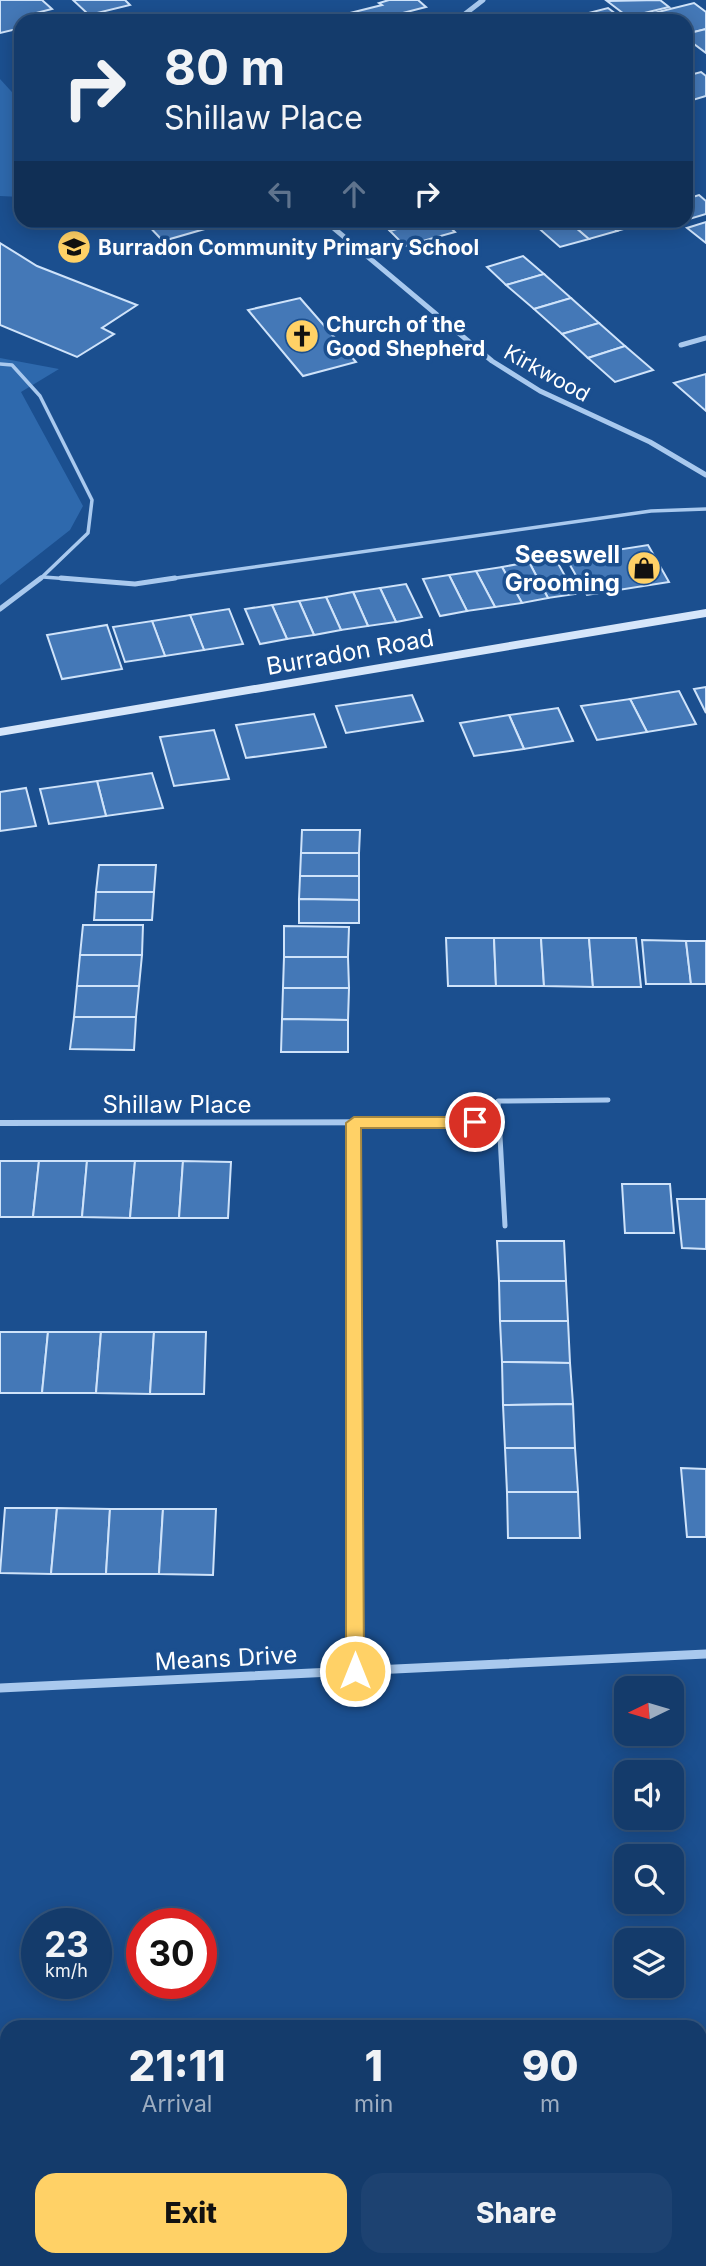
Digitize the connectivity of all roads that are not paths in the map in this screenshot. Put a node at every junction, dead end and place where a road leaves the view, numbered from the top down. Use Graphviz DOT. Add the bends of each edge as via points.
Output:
graph roads {
  1 [pos="483,0"];
  2 [pos="465,14"];
  3 [pos="334,228"];
  4 [pos="706,338"];
  5 [pos="681,345"];
  6 [pos="0,363"];
  7 [pos="706,475"];
  8 [pos="706,509"];
  9 [pos="43,577"];
  10 [pos="0,609"];
  11 [pos="706,613"];
  12 [pos="0,732"];
  13 [pos="608,1101"];
  14 [pos="500,1122"];
  15 [pos="354,1123"];
  16 [pos="0,1124"];
  17 [pos="505,1226"];
  18 [pos="706,1654"];
  19 [pos="355,1671"];
  20 [pos="0,1688"];
  1 -- 2 [label="street"];
  3 -- 7 [label="street, Kirkwood" via="492,361 540,391 650,442"];
  4 -- 5 [label="street"];
  6 -- 9 [label="lane" via="12,365 40,396 92,500 88,533"];
  8 -- 9 [label="lane" via="638,512 135,584"];
  9 -- 10 [label="lane"];
  11 -- 12 [label="main road, Burradon Road"];
  13 -- 14 [label="lane" via="498,1101"];
  14 -- 15 [label="street, Shillaw Place"];
  14 -- 17 [label="lane"];
  15 -- 16 [label="street, Shillaw Place"];
  15 -- 19 [label="street"];
  18 -- 19 [label="street, Means Drive"];
  19 -- 20 [label="street, Means Drive"];
}
